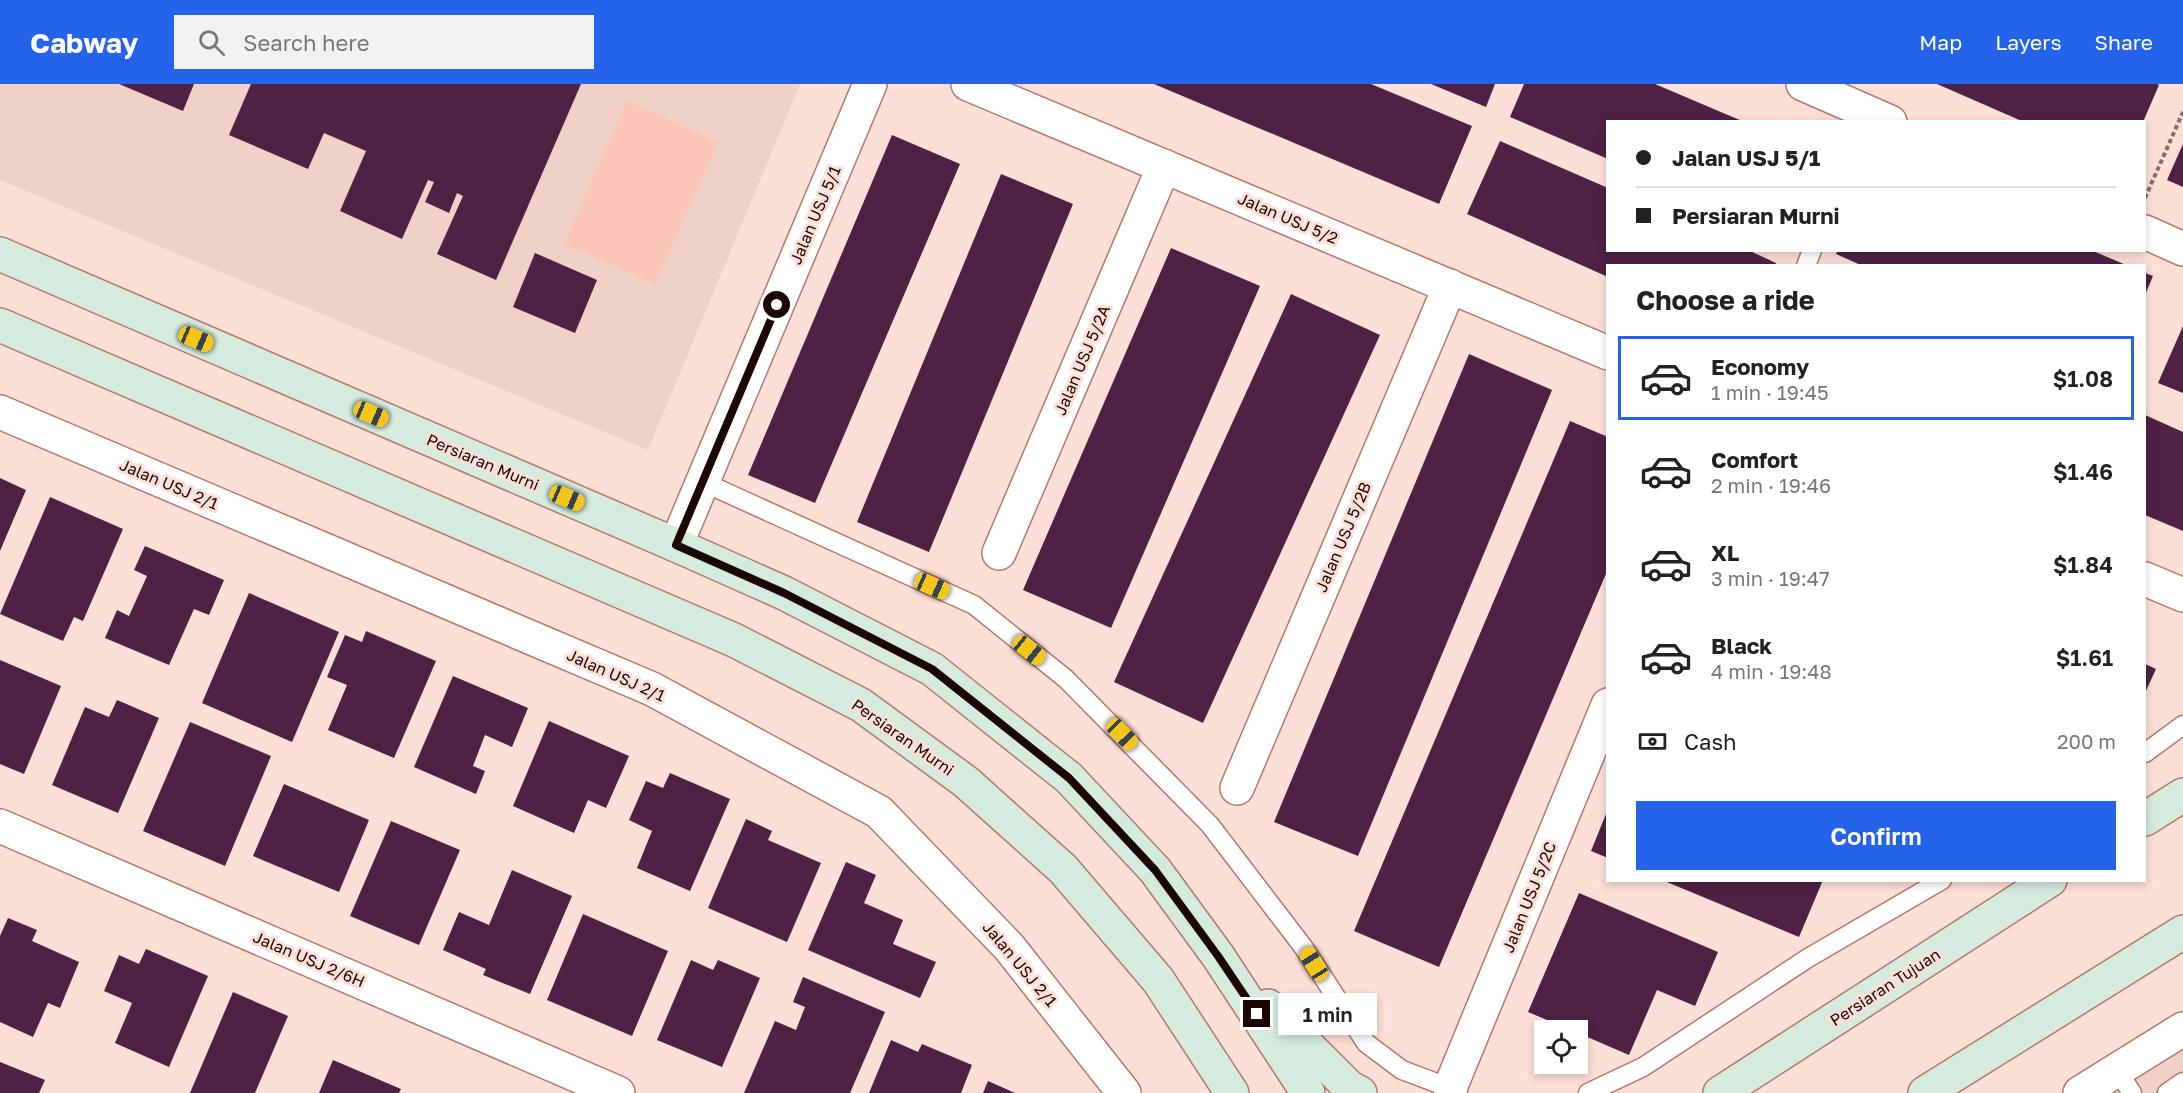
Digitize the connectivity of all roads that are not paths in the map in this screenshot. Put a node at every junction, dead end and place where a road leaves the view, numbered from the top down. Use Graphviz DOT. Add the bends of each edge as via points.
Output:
graph roads {
  1 [pos="870,84"];
  2 [pos="968,84"];
  3 [pos="1803,84"];
  4 [pos="1875,118"];
  5 [pos="1164,166"];
  6 [pos="2146,232"];
  7 [pos="2183,249"];
  8 [pos="0,254"];
  9 [pos="1450,286"];
  10 [pos="0,325"];
  11 [pos="1606,352"];
  12 [pos="0,412"];
  13 [pos="703,482"];
  14 [pos="676,545"];
  15 [pos="999,553"];
  16 [pos="2146,579"];
  17 [pos="2183,595"];
  18 [pos="1606,711"];
  19 [pos="2183,725"];
  20 [pos="2146,752"];
  21 [pos="1237,788"];
  22 [pos="2183,795"];
  23 [pos="2146,818"];
  24 [pos="0,826"];
  25 [pos="1939,882"];
  26 [pos="2047,882"];
  27 [pos="2183,932"];
  28 [pos="1218,956"];
  29 [pos="2183,1029"];
  30 [pos="2183,1082"];
  31 [pos="2107,1086"];
  32 [pos="1229,1091"];
  33 [pos="1457,1091"];
  34 [pos="618,1093"];
  35 [pos="1124,1093"];
  36 [pos="1308,1093"];
  37 [pos="1360,1093"];
  38 [pos="1588,1093"];
  39 [pos="1720,1093"];
  40 [pos="1925,1093"];
  41 [pos="2166,1093"];
  1 -- 13 [label="street, Jalan USJ 5/1"];
  2 -- 5 [label="street, Jalan USJ 5/2"];
  3 -- 4 [label="street"];
  5 -- 9 [label="street, Jalan USJ 5/2"];
  5 -- 15 [label="street, Jalan USJ 5/2A"];
  6 -- 7 [label="street"];
  8 -- 14 [label="main road, Persiaran Murni"];
  9 -- 11 [label="street, Jalan USJ 5/2"];
  9 -- 21 [label="street, Jalan USJ 5/2B"];
  10 -- 32 [label="main road, Persiaran Murni" via="734,640 861,705 966,782 1063,869 1158,980"];
  12 -- 35 [label="street, Jalan USJ 2/1" via="652,689 879,812 1009,947"];
  13 -- 14 [label="street, Jalan USJ 5/1"];
  13 -- 33 [label="lane" via="974,605 1057,672 1210,825 1304,948 1366,1043 1402,1070"];
  14 -- 28 [label="main road, Persiaran Murni" via="784,593 932,669 1069,778 1155,870"];
  16 -- 17 [label="street"];
  18 -- 33 [label="street, Jalan USJ 5/2C"];
  19 -- 20 [label="lane"];
  22 -- 23 [label="main road"];
  24 -- 34 [label="street, Jalan USJ 2/6H"];
  25 -- 38 [label="lane" via="1808,958 1643,1067"];
  26 -- 39 [label="main road, Persiaran Tujuan"];
  27 -- 40 [label="main road"];
  28 -- 36 [label="main road, Persiaran Murni"];
  28 -- 37 [label="main road" via="1349,1087"];
  29 -- 31 [label="street"];
  30 -- 41 [label="lane"];
}
